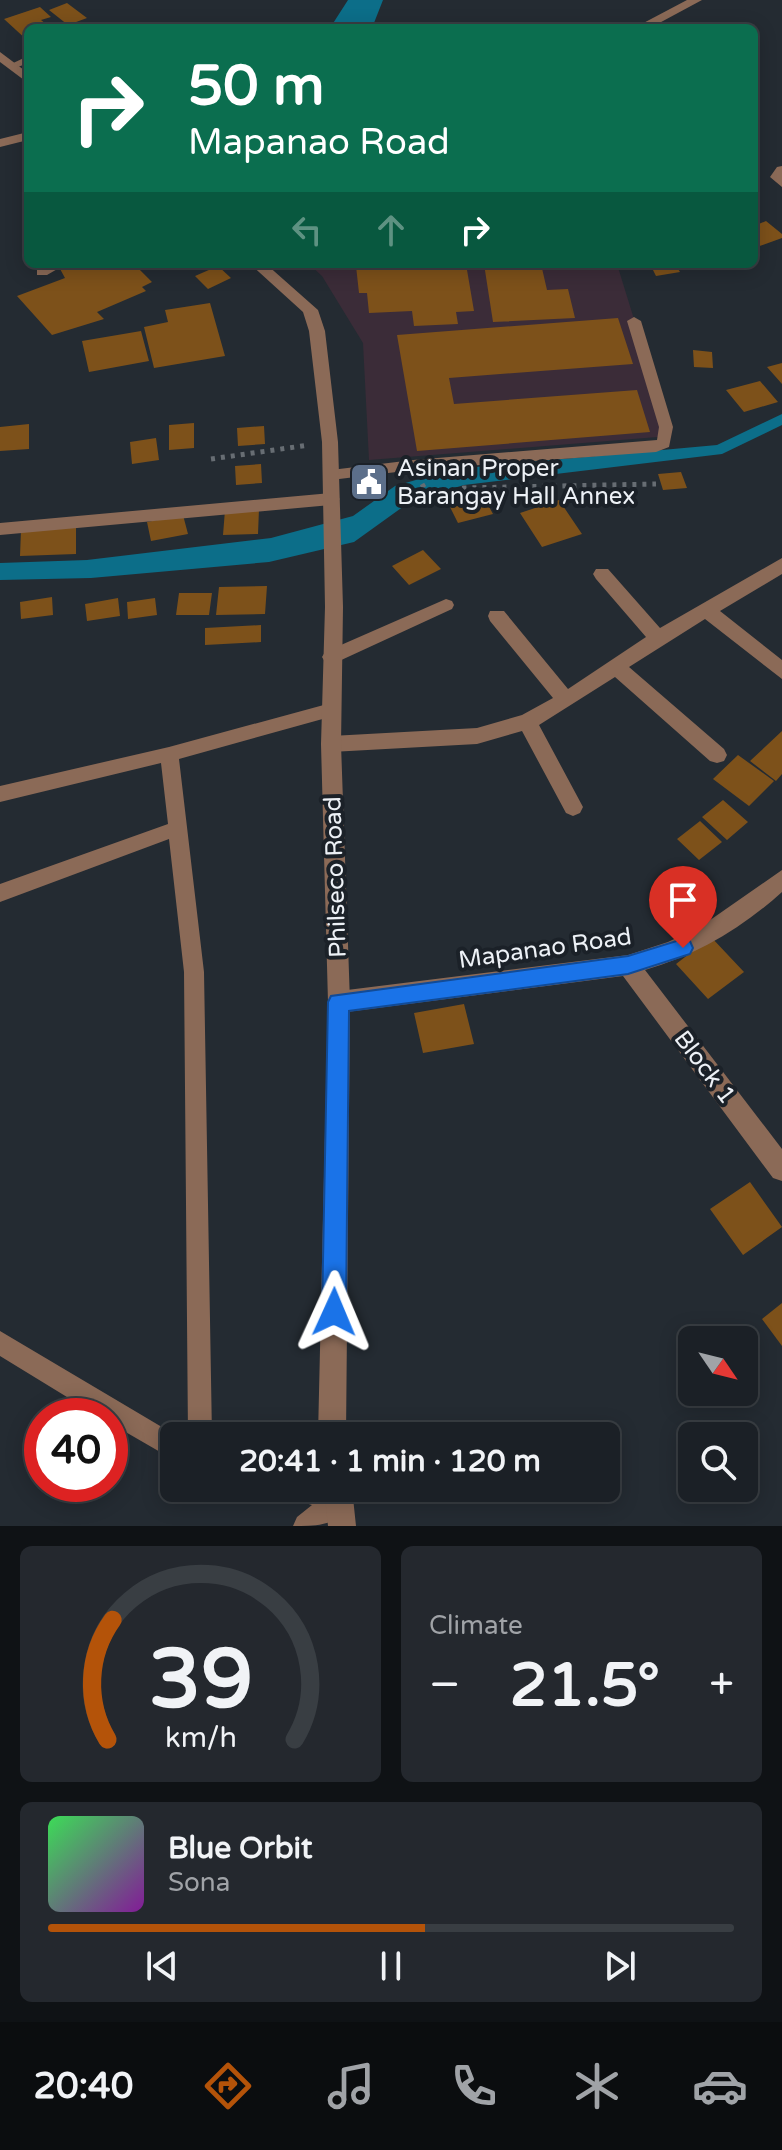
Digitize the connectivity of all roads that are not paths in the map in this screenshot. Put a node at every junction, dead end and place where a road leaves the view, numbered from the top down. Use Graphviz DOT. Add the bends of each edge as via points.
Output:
graph roads {
  1 [pos="696,0"];
  2 [pos="648,24"];
  3 [pos="0,56"];
  4 [pos="24,61"];
  5 [pos="13,66"];
  6 [pos="24,76"];
  7 [pos="24,137"];
  8 [pos="0,143"];
  9 [pos="782,170"];
  10 [pos="782,183"];
  11 [pos="50,268"];
  12 [pos="262,268"];
  13 [pos="42,272"];
  14 [pos="634,321"];
  15 [pos="331,475"];
  16 [pos="332,508"];
  17 [pos="0,529"];
  18 [pos="782,565"];
  19 [pos="602,574"];
  20 [pos="446,605"];
  21 [pos="706,610"];
  22 [pos="497,616"];
  23 [pos="658,638"];
  24 [pos="331,657"];
  25 [pos="616,667"];
  26 [pos="782,671"];
  27 [pos="566,700"];
  28 [pos="331,710"];
  29 [pos="527,722"];
  30 [pos="331,744"];
  31 [pos="169,754"];
  32 [pos="717,755"];
  33 [pos="0,794"];
  34 [pos="573,807"];
  35 [pos="178,828"];
  36 [pos="782,879"];
  37 [pos="0,893"];
  38 [pos="628,965"];
  39 [pos="339,1002"];
  40 [pos="782,1169"];
  41 [pos="0,1343"];
  42 [pos="200,1422"];
  43 [pos="332,1422"];
  44 [pos="160,1440"];
  45 [pos="340,1505"];
  46 [pos="306,1526"];
  1 -- 2 [label="street"];
  3 -- 5 [label="street"];
  4 -- 5 [label="lane"];
  5 -- 6 [label="street"];
  7 -- 8 [label="street"];
  9 -- 10 [label="street" via="777,177"];
  11 -- 13 [label="street"];
  12 -- 15 [label="street, Philseco Road" via="310,310 317,331"];
  14 -- 15 [label="lane" via="666,427 664,443"];
  15 -- 16 [label="street, Philseco Road"];
  16 -- 17 [label="street"];
  16 -- 24 [label="street, Philseco Road"];
  18 -- 21 [label="street"];
  19 -- 23 [label="street"];
  20 -- 24 [label="lane"];
  21 -- 23 [label="street"];
  21 -- 26 [label="street"];
  22 -- 27 [label="street"];
  23 -- 25 [label="street"];
  24 -- 28 [label="street, Philseco Road"];
  25 -- 27 [label="street"];
  25 -- 32 [label="street"];
  27 -- 29 [label="street"];
  28 -- 30 [label="street, Philseco Road"];
  28 -- 31 [label="lane"];
  29 -- 30 [label="street" via="477,736"];
  29 -- 34 [label="street"];
  30 -- 39 [label="street, Philseco Road"];
  31 -- 33 [label="lane"];
  31 -- 35 [label="lane"];
  35 -- 37 [label="lane"];
  35 -- 42 [label="lane" via="194,972"];
  36 -- 38 [label="street, Mapanao Road" via="704,939"];
  38 -- 39 [label="street, Mapanao Road"];
  38 -- 40 [label="street, Block 1"];
  39 -- 43 [label="street, Philseco Road"];
  41 -- 44 [label="lane"];
  45 -- 46 [label="lane"];
}
